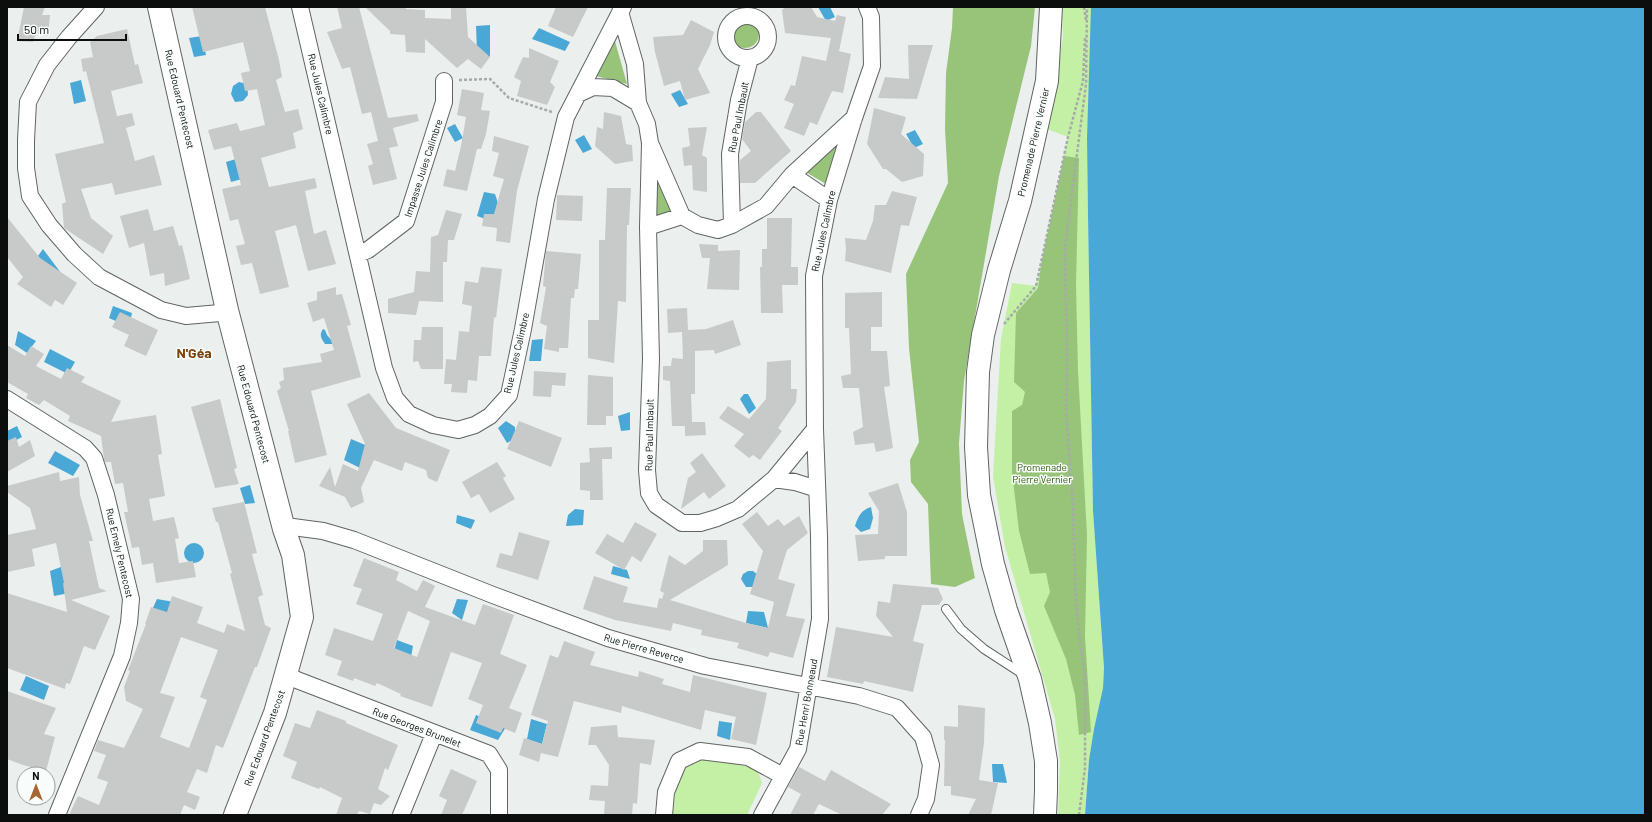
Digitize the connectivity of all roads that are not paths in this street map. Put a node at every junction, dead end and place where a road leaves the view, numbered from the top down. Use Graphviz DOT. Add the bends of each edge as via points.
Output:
graph roads {
  1 [pos="96,7"];
  2 [pos="159,7"];
  3 [pos="300,7"];
  4 [pos="867,7"];
  5 [pos="1051,7"];
  6 [pos="621,9"];
  7 [pos="750,58"];
  8 [pos="444,81"];
  9 [pos="578,94"];
  10 [pos="638,103"];
  11 [pos="854,118"];
  12 [pos="650,143"];
  13 [pos="792,175"];
  14 [pos="829,200"];
  15 [pos="682,216"];
  16 [pos="732,225"];
  17 [pos="648,227"];
  18 [pos="358,254"];
  19 [pos="227,310"];
  20 [pos="7,399"];
  21 [pos="815,429"];
  22 [pos="774,479"];
  23 [pos="817,489"];
  24 [pos="284,529"];
  25 [pos="820,581"];
  26 [pos="946,609"];
  27 [pos="287,674"];
  28 [pos="1030,679"];
  29 [pos="810,686"];
  30 [pos="434,734"];
  31 [pos="783,776"];
  32 [pos="57,815"];
  33 [pos="235,815"];
  34 [pos="401,815"];
  35 [pos="499,815"];
  36 [pos="664,815"];
  37 [pos="762,815"];
  38 [pos="919,815"];
  39 [pos="1044,815"];
  1 -- 19 [label="street" via="47,65 28,102 26,168 30,196 54,231 99,277 161,310 186,316"];
  2 -- 19 [label="street, Rue Edouard Pentecost"];
  3 -- 18 [label="street, Rue Jules Calimbre"];
  4 -- 11 [label="street, Rue Jules Calimbre" via="871,17 872,66"];
  5 -- 28 [label="street, Promenade Pierre Vernier" via="1047,81 1020,201 983,335 978,372 976,447 981,502 993,564"];
  6 -- 9 [label="street, Rue Jules Calimbre"];
  6 -- 10 [label="street, Rue Paul Imbault" via="635,64"];
  7 -- 16 [label="street, Rue Paul Imbault" via="739,100 730,154"];
  8 -- 18 [label="street, Impasse Jules Calimbre" via="444,102 406,222 368,250"];
  9 -- 10 [label="street" via="593,87 613,88"];
  9 -- 18 [label="street, Rue Jules Calimbre" via="566,117 546,199 523,329 508,395 490,416 475,425 458,430 433,425 409,414 395,398 384,368"];
  10 -- 12 [label="street, Rue Paul Imbault" via="648,124"];
  11 -- 13 [label="street"];
  11 -- 14 [label="street, Rue Jules Calimbre"];
  12 -- 15 [label="street, Rue Paul Imbault"];
  12 -- 17 [label="street, Rue Paul Imbault"];
  13 -- 14 [label="street"];
  13 -- 16 [label="street" via="766,206"];
  14 -- 21 [label="street, Rue Jules Calimbre" via="814,276"];
  15 -- 16 [label="street" via="698,225 718,230"];
  15 -- 17 [label="street"];
  17 -- 22 [label="street, Rue Paul Imbault" via="651,359 647,470 649,493 656,505 682,523 700,523 738,509"];
  19 -- 24 [label="street, Rue Edouard Pentecost"];
  20 -- 32 [label="street, Rue Emely Pentecost" via="85,448 94,458 106,495 131,599 122,656"];
  21 -- 22 [label="street, Rue Paul Imbault"];
  21 -- 23 [label="street, Rue Jules Calimbre"];
  22 -- 23 [label="street"];
  23 -- 25 [label="street, Rue Jules Calimbre"];
  24 -- 27 [label="street, Rue Edouard Pentecost" via="293,555 302,617"];
  24 -- 29 [label="street, Rue Pierre Reverce" via="294,527 324,531 354,540 608,638 705,666"];
  25 -- 29 [label="street, Rue Henri Bonneaud" via="820,619"];
  26 -- 28 [label="lane" via="962,629 984,649"];
  27 -- 30 [label="street, Rue Georges Brunelet"];
  27 -- 33 [label="street, Rue Edouard Pentecost" via="275,713"];
  28 -- 39 [label="street, Promenade Pierre Vernier" via="1046,761"];
  29 -- 31 [label="street, Rue Henri Bonneaud" via="798,749"];
  29 -- 38 [label="street, Rue Pierre Reverce" via="859,696 897,708 923,737 931,765 926,800"];
  30 -- 34 [label="street"];
  30 -- 35 [label="street, Rue Georges Brunelet" via="489,754 499,770"];
  31 -- 36 [label="street" via="748,757 700,751 679,760 666,792"];
  31 -- 37 [label="street, Rue Henri Bonneaud"];
}
